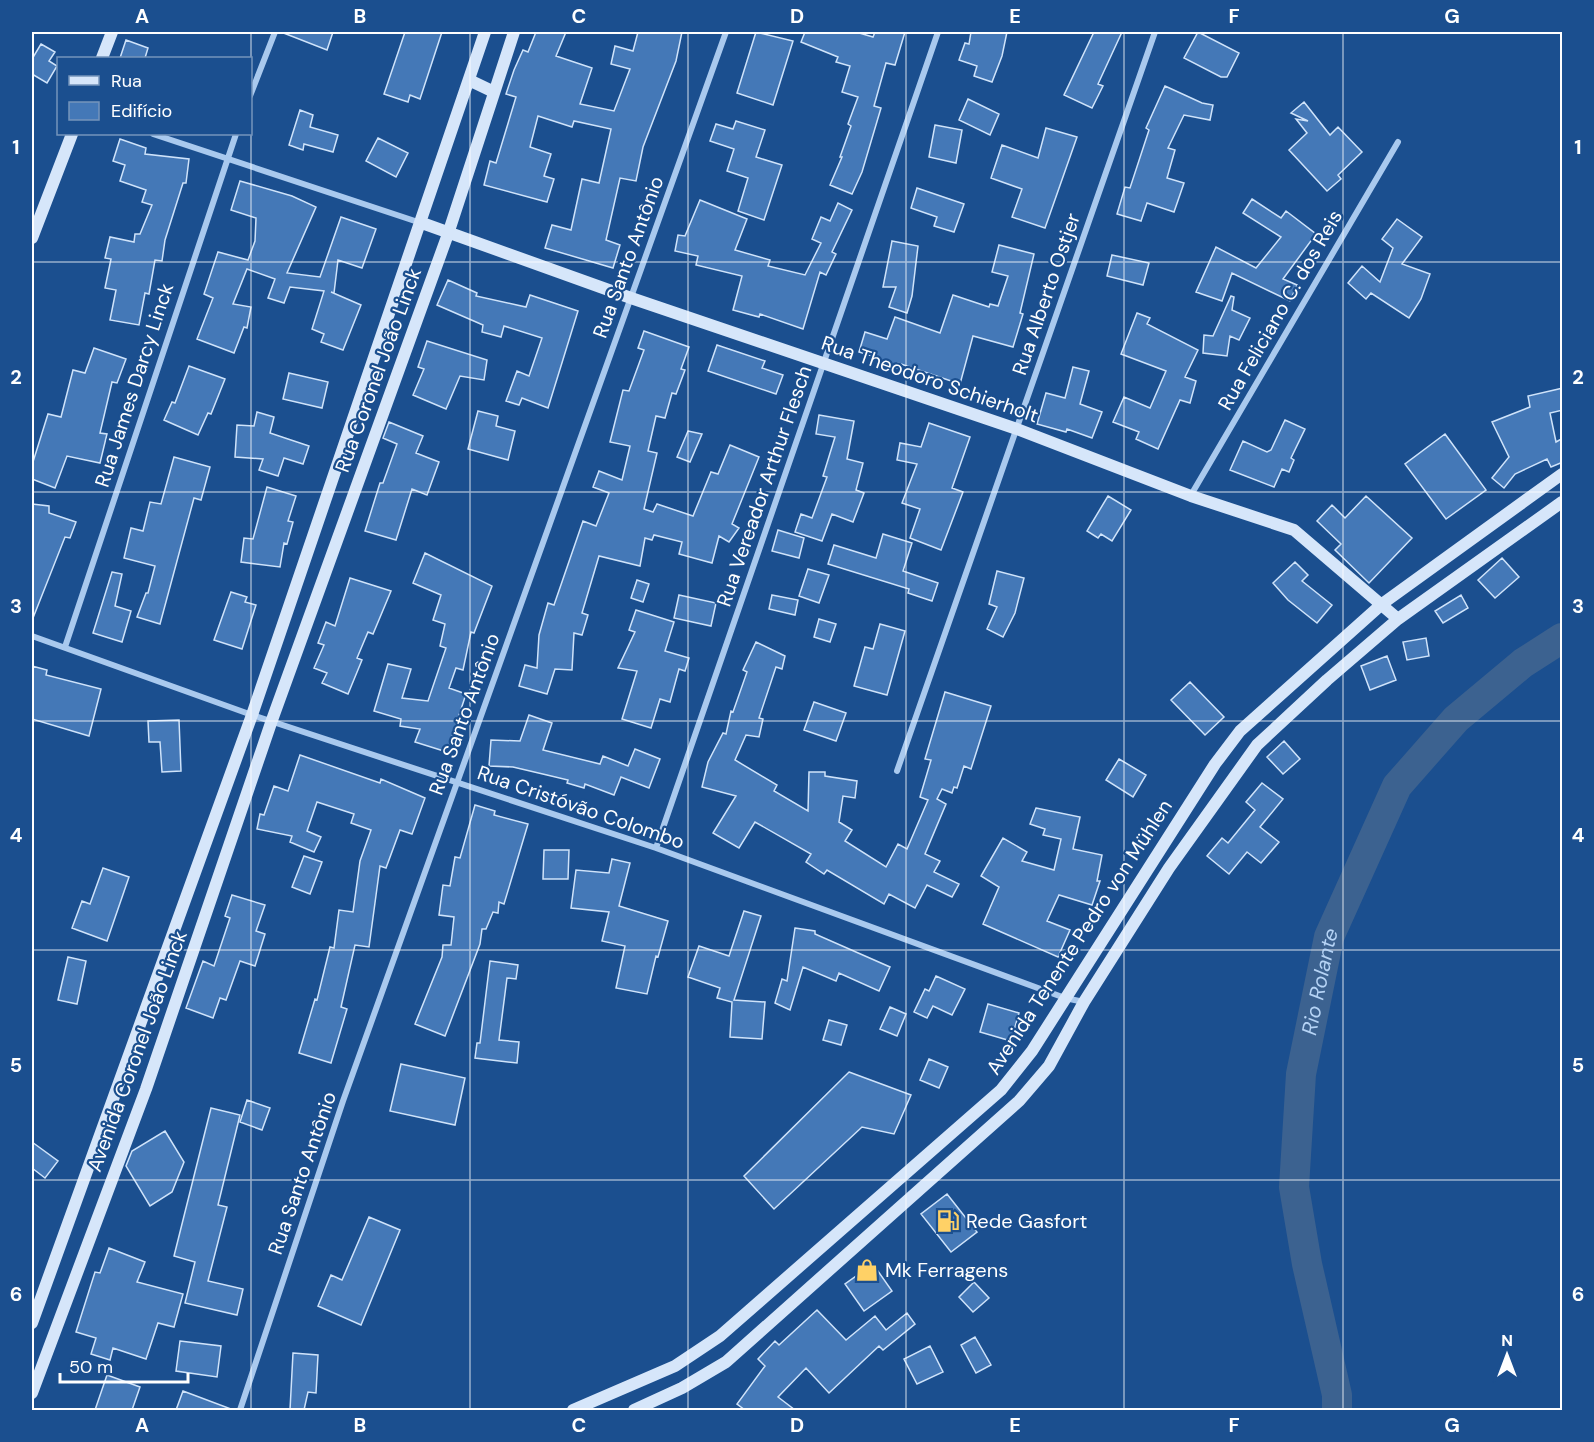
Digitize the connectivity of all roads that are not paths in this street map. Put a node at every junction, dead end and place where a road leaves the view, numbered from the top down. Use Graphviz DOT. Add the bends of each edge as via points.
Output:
graph roads {
  1 [pos="112,32"];
  2 [pos="275,32"];
  3 [pos="485,32"];
  4 [pos="514,32"];
  5 [pos="726,32"];
  6 [pos="938,32"];
  7 [pos="1155,32"];
  8 [pos="102,57"];
  9 [pos="469,80"];
  10 [pos="252,91"];
  11 [pos="494,92"];
  12 [pos="72,135"];
  13 [pos="156,135"];
  14 [pos="236,135"];
  15 [pos="1398,142"];
  16 [pos="226,159"];
  17 [pos="422,223"];
  18 [pos="448,234"];
  19 [pos="32,238"];
  20 [pos="632,298"];
  21 [pos="824,363"];
  22 [pos="1017,429"];
  23 [pos="1563,474"];
  24 [pos="1191,496"];
  25 [pos="1563,502"];
  26 [pos="1382,604"];
  27 [pos="1398,619"];
  28 [pos="32,636"];
  29 [pos="64,647"];
  30 [pos="252,715"];
  31 [pos="272,720"];
  32 [pos="897,771"];
  33 [pos="457,783"];
  34 [pos="656,848"];
  35 [pos="1065,998"];
  36 [pos="1084,1002"];
  37 [pos="885,1191"];
  38 [pos="902,1206"];
  39 [pos="32,1323"];
  40 [pos="32,1393"];
  41 [pos="240,1410"];
  42 [pos="573,1410"];
  43 [pos="634,1410"];
  1 -- 8 [label="main road"];
  2 -- 10 [label="street"];
  3 -- 9 [label="main road, Rua Coronel João Linck"];
  4 -- 11 [label="main road, Rua Coronel João Linck"];
  5 -- 20 [label="street, Rua Santo Antônio"];
  6 -- 21 [label="street, Rua Vereador Arthur Flesch"];
  7 -- 22 [label="street, Rua Alberto Ostjer"];
  9 -- 11 [label="main road"];
  9 -- 17 [label="main road, Rua Coronel João Linck"];
  11 -- 18 [label="main road, Rua Coronel João Linck"];
  12 -- 19 [label="main road"];
  13 -- 16 [label="street"];
  14 -- 16 [label="street, Rua James Darcy Linck"];
  15 -- 24 [label="street, Rua Feliciano C. dos Reis"];
  16 -- 17 [label="street"];
  16 -- 29 [label="street, Rua James Darcy Linck"];
  17 -- 18 [label="main road, Rua Theodoro Schierholt"];
  17 -- 30 [label="main road, Rua Coronel João Linck"];
  18 -- 20 [label="main road, Rua Theodoro Schierholt"];
  18 -- 31 [label="main road, Rua Coronel João Linck"];
  20 -- 21 [label="main road, Rua Theodoro Schierholt"];
  20 -- 33 [label="street, Rua Santo Antônio"];
  21 -- 22 [label="main road, Rua Theodoro Schierholt"];
  21 -- 34 [label="street, Rua Vereador Arthur Flesch"];
  22 -- 24 [label="main road, Rua Theodoro Schierholt"];
  22 -- 32 [label="street, Rua Alberto Ostjer"];
  23 -- 26 [label="main road, Avenida Tenente Pedro von Mühlen"];
  24 -- 26 [label="main road, Rua Theodoro Schierholt" via="1294,530"];
  25 -- 27 [label="main road, Avenida Tenente Pedro von Mühlen"];
  26 -- 27 [label="main road, Rua Theodoro Schierholt"];
  26 -- 35 [label="main road, Avenida Tenente Pedro von Mühlen" via="1240,732 1215,764"];
  27 -- 36 [label="main road, Avenida Tenente Pedro von Mühlen" via="1257,745 1169,868"];
  28 -- 29 [label="street, Rua Cristóvão Colombo"];
  29 -- 30 [label="street, Rua Cristóvão Colombo"];
  30 -- 31 [label="street, Rua Cristóvão Colombo"];
  30 -- 39 [label="main road, Avenida Coronel João Linck"];
  31 -- 33 [label="street, Rua Cristóvão Colombo"];
  31 -- 40 [label="main road, Avenida Coronel João Linck" via="147,1089"];
  33 -- 34 [label="street, Rua Cristóvão Colombo"];
  33 -- 41 [label="street, Rua Santo Antônio" via="343,1101"];
  34 -- 35 [label="street, Rua Cristóvão Colombo"];
  35 -- 36 [label="street, Rua Cristóvão Colombo"];
  35 -- 37 [label="main road, Avenida Tenente Pedro von Mühlen" via="1032,1051 1001,1090"];
  36 -- 38 [label="main road, Avenida Tenente Pedro von Mühlen" via="1049,1066 1019,1101"];
  37 -- 38 [label="main road"];
  37 -- 42 [label="main road, Avenida Tenente Pedro von Mühlen" via="720,1336 675,1366"];
  38 -- 43 [label="main road, Avenida Tenente Pedro von Mühlen" via="726,1362"];
}
